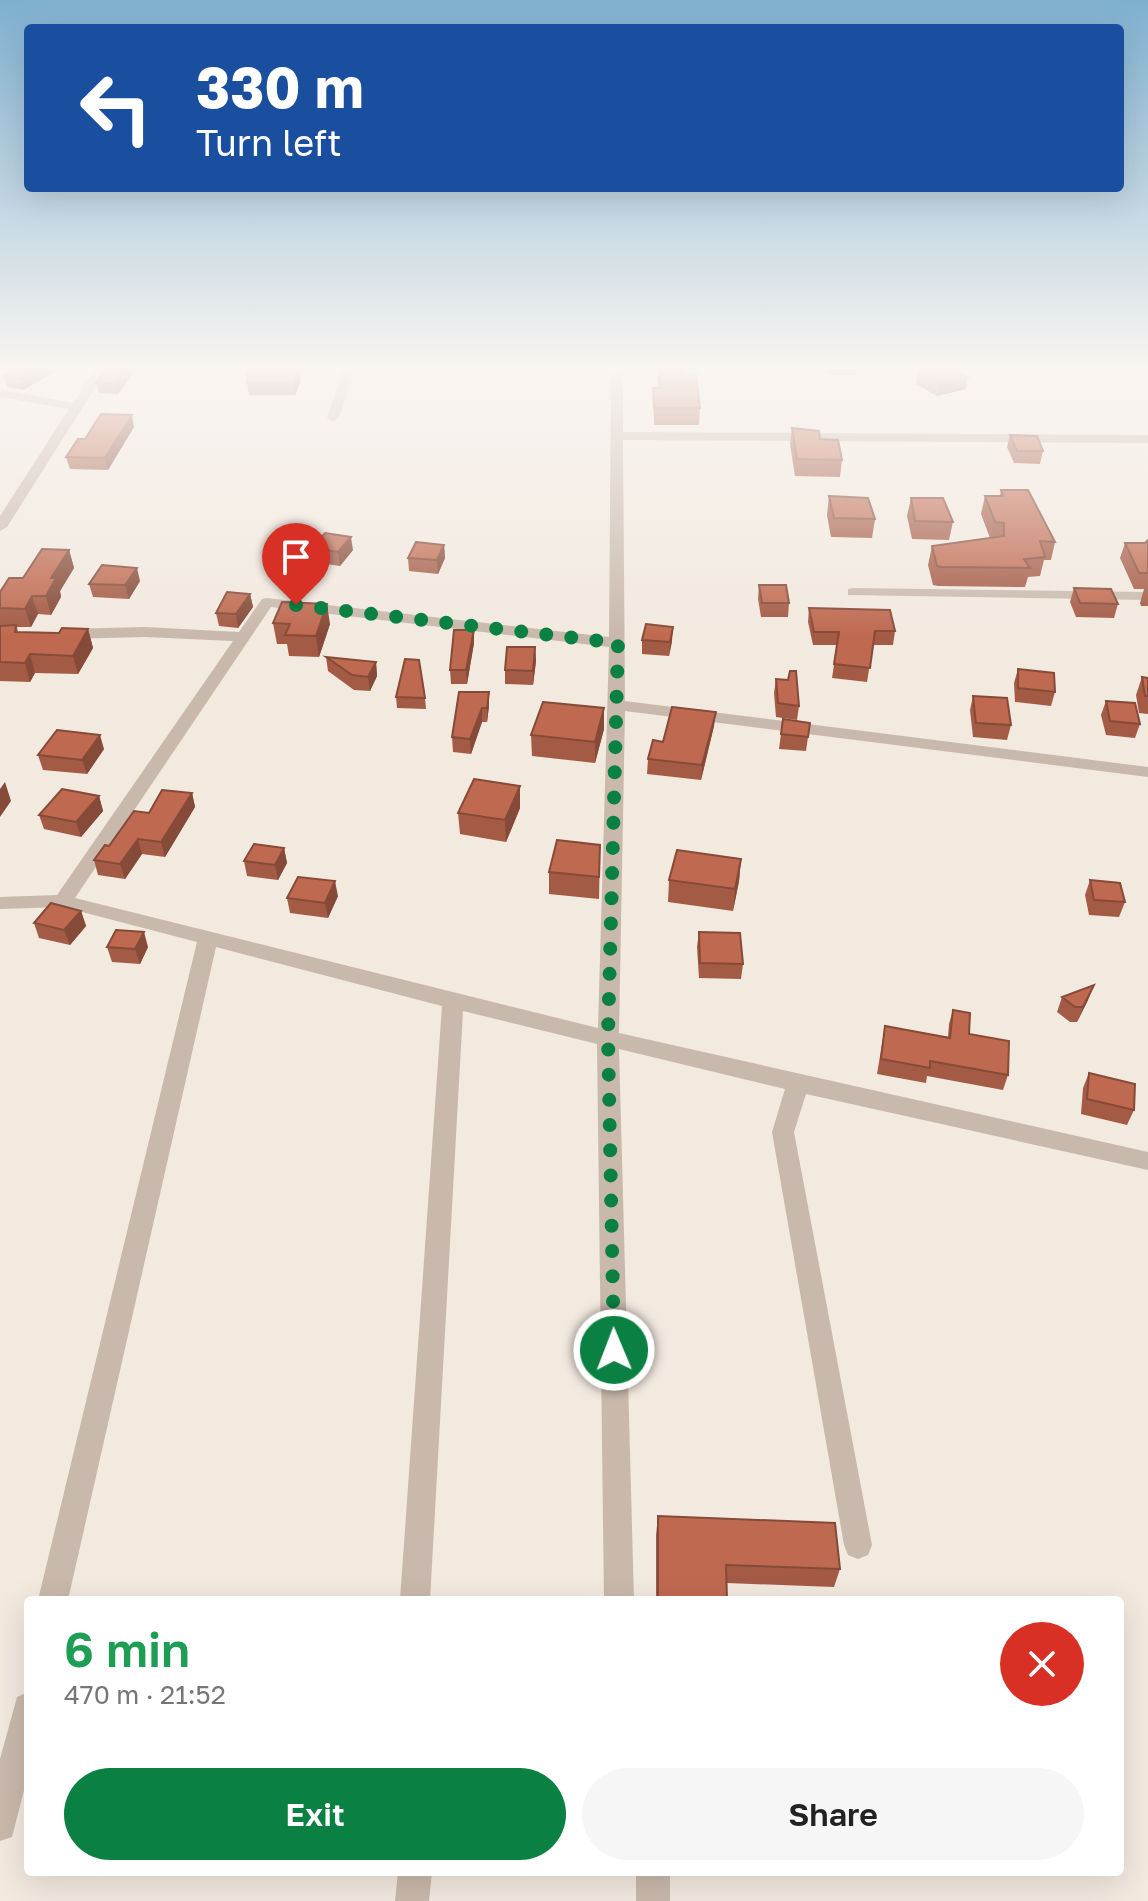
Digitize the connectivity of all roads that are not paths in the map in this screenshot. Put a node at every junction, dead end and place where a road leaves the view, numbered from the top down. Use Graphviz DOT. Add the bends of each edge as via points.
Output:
graph roads {
  1 [pos="44,458"];
  2 [pos="617,458"];
  3 [pos="0,527"];
  4 [pos="853,592"];
  5 [pos="1148,596"];
  6 [pos="44,635"];
  7 [pos="244,637"];
  8 [pos="618,643"];
  9 [pos="617,705"];
  10 [pos="1148,772"];
  11 [pos="63,901"];
  12 [pos="0,903"];
  13 [pos="208,938"];
  14 [pos="453,1001"];
  15 [pos="608,1036"];
  16 [pos="798,1084"];
  17 [pos="1148,1161"];
  18 [pos="858,1545"];
  19 [pos="54,1596"];
  20 [pos="415,1596"];
  21 [pos="619,1596"];
  22 [pos="24,1725"];
  23 [pos="0,1825"];
  24 [pos="415,1876"];
  25 [pos="653,1876"];
  26 [pos="412,1901"];
  27 [pos="653,1901"];
  1 -- 3 [label="street"];
  2 -- 8 [label="street"];
  4 -- 5 [label="street"];
  6 -- 7 [label="street" via="145,632"];
  7 -- 8 [label="street" via="267,602"];
  7 -- 11 [label="street"];
  8 -- 9 [label="street"];
  9 -- 10 [label="street"];
  9 -- 15 [label="street"];
  11 -- 12 [label="street"];
  11 -- 13 [label="street"];
  13 -- 14 [label="street"];
  13 -- 19 [label="street"];
  14 -- 15 [label="street"];
  14 -- 20 [label="street"];
  15 -- 16 [label="street"];
  15 -- 21 [label="street"];
  16 -- 17 [label="street"];
  16 -- 18 [label="street" via="783,1132"];
  22 -- 23 [label="street"];
  24 -- 26 [label="street"];
  25 -- 27 [label="street"];
}
